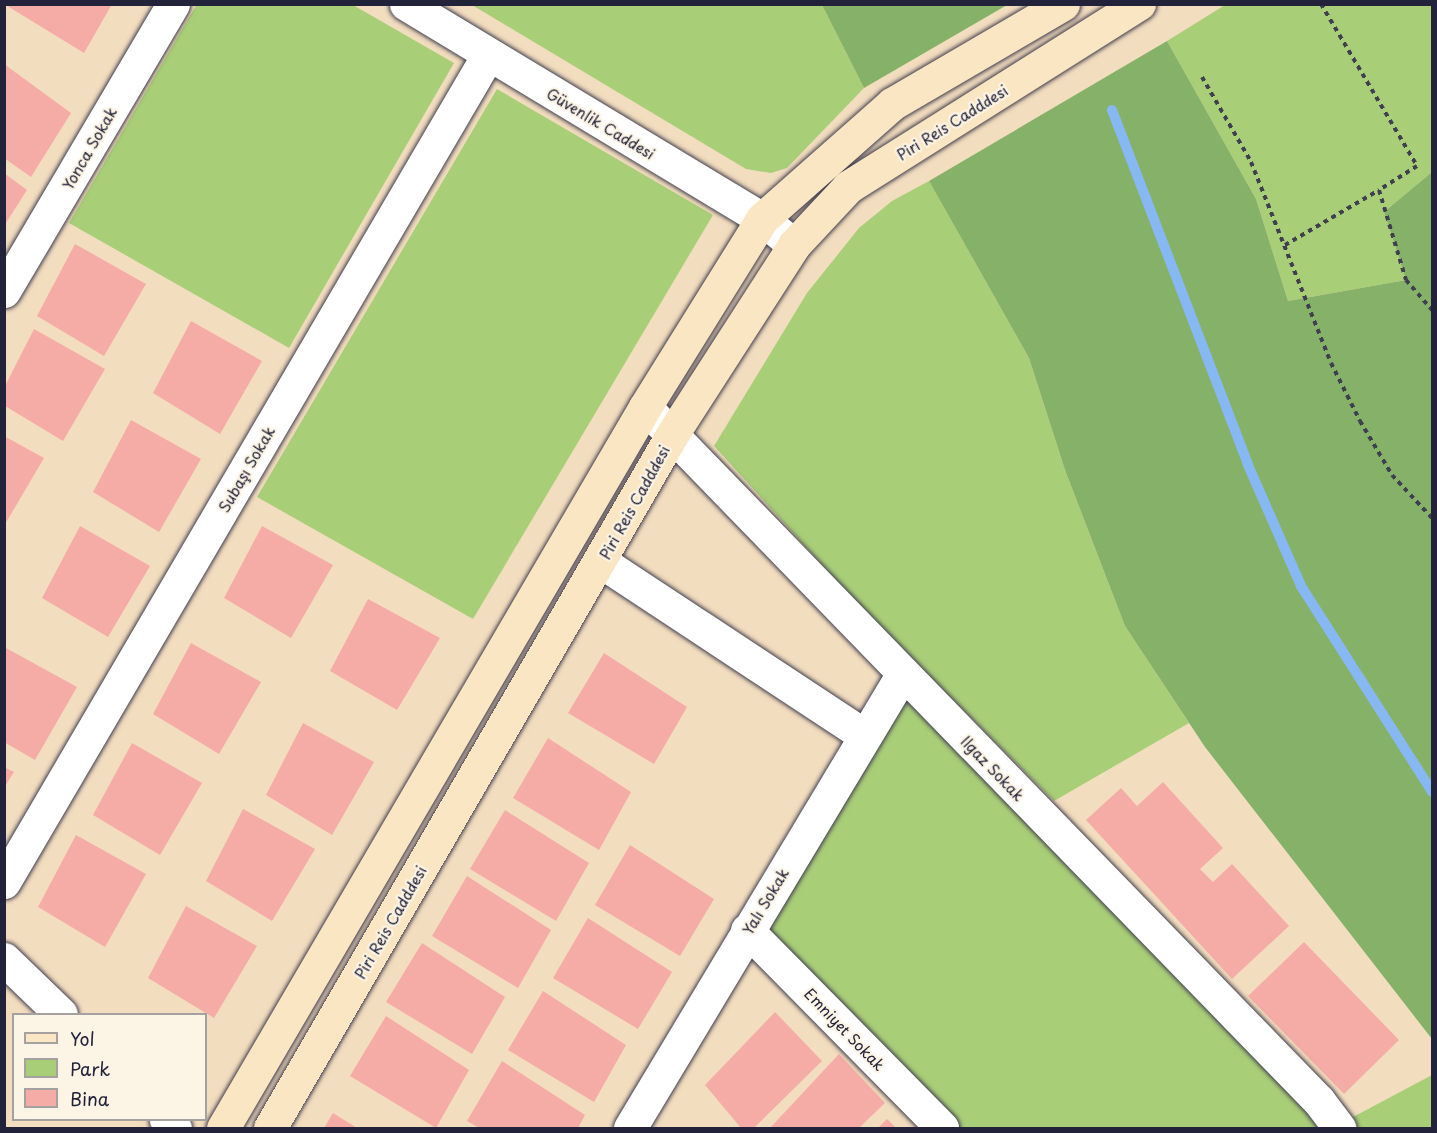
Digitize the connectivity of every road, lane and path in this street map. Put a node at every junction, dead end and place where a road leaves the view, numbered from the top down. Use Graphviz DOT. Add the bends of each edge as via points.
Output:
graph roads {
  1 [pos="173,4"];
  2 [pos="406,4"];
  3 [pos="1063,4"];
  4 [pos="1139,4"];
  5 [pos="1321,4"];
  6 [pos="488,55"];
  7 [pos="1202,77"];
  8 [pos="1379,190"];
  9 [pos="762,219"];
  10 [pos="794,245"];
  11 [pos="1285,245"];
  12 [pos="4,291"];
  13 [pos="1432,310"];
  14 [pos="645,407"];
  15 [pos="673,433"];
  16 [pos="1432,518"];
  17 [pos="600,561"];
  18 [pos="902,675"];
  19 [pos="864,735"];
  20 [pos="4,882"];
  21 [pos="747,930"];
  22 [pos="4,959"];
  23 [pos="60,1013"];
  24 [pos="224,1128"];
  25 [pos="270,1128"];
  26 [pos="630,1128"];
  27 [pos="942,1128"];
  28 [pos="1339,1128"];
  1 -- 12 [label="street, Yonca Sokak"];
  2 -- 6 [label="street, Güvenlik Caddesi"];
  3 -- 9 [label="main road" via="892,104"];
  4 -- 10 [label="main road, Piri Reis Cadddesi" via="848,187"];
  5 -- 8 [label="path" via="1417,166"];
  6 -- 9 [label="street, Güvenlik Caddesi"];
  6 -- 20 [label="street, Subaşı Sokak"];
  7 -- 11 [label="path" via="1251,162"];
  8 -- 11 [label="path"];
  8 -- 13 [label="path" via="1406,280"];
  9 -- 10 [label="street, Güvenlik Caddesi"];
  9 -- 14 [label="main road"];
  10 -- 15 [label="main road, Piri Reis Cadddesi"];
  11 -- 16 [label="path" via="1331,363 1360,421 1392,475"];
  14 -- 15 [label="street, Ilgaz Sokak"];
  14 -- 24 [label="main road"];
  15 -- 17 [label="main road, Piri Reis Cadddesi"];
  15 -- 18 [label="street, Ilgaz Sokak"];
  17 -- 19 [label="street"];
  17 -- 25 [label="main road, Piri Reis Cadddesi"];
  18 -- 19 [label="street, Yalı Sokak"];
  18 -- 28 [label="street, Ilgaz Sokak" via="1319,1101"];
  19 -- 21 [label="street, Yalı Sokak"];
  21 -- 26 [label="street, Yalı Sokak"];
  21 -- 27 [label="street, Emniyet Sokak"];
  22 -- 23 [label="street"];
}
